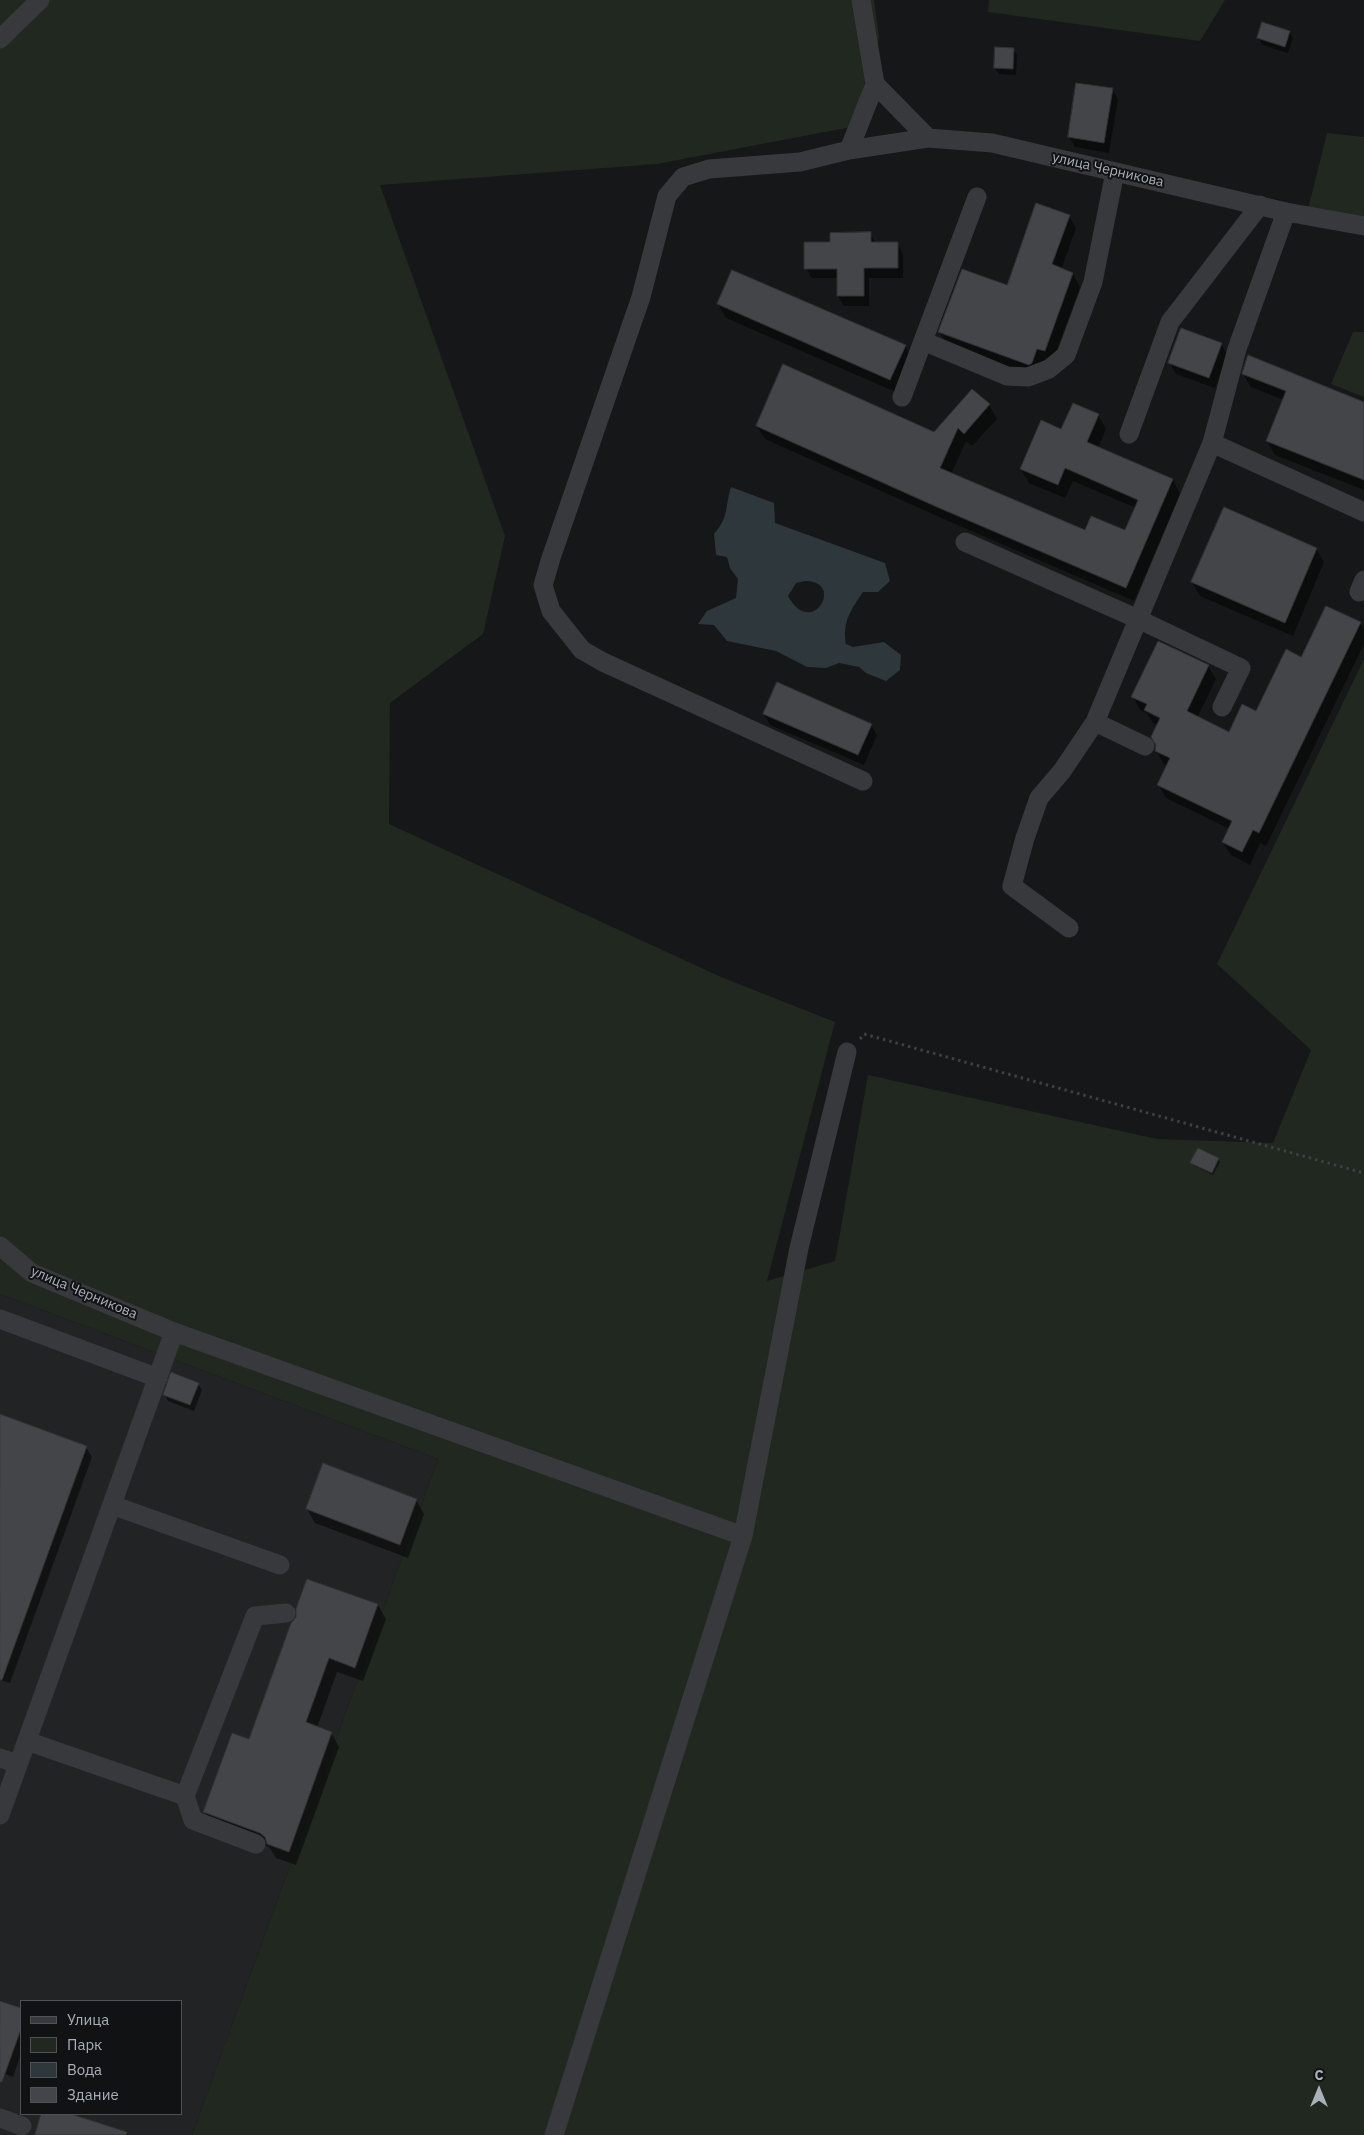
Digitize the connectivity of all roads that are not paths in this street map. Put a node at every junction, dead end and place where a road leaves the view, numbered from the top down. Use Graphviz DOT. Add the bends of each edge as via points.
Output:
graph roads {
  1 [pos="40,0"];
  2 [pos="861,0"];
  3 [pos="0,39"];
  4 [pos="875,84"];
  5 [pos="928,138"];
  6 [pos="849,150"];
  7 [pos="1115,172"];
  8 [pos="977,198"];
  9 [pos="1260,205"];
  10 [pos="1286,212"];
  11 [pos="1364,226"];
  12 [pos="923,341"];
  13 [pos="902,397"];
  14 [pos="1128,434"];
  15 [pos="1212,444"];
  16 [pos="1364,512"];
  17 [pos="965,542"];
  18 [pos="1140,620"];
  19 [pos="1222,707"];
  20 [pos="1095,722"];
  21 [pos="1145,746"];
  22 [pos="863,781"];
  23 [pos="1070,928"];
  24 [pos="847,1052"];
  25 [pos="0,1246"];
  26 [pos="0,1319"];
  27 [pos="174,1332"];
  28 [pos="158,1378"];
  29 [pos="112,1505"];
  30 [pos="743,1536"];
  31 [pos="280,1565"];
  32 [pos="286,1613"];
  33 [pos="27,1741"];
  34 [pos="0,1758"];
  35 [pos="18,1764"];
  36 [pos="185,1796"];
  37 [pos="0,1815"];
  38 [pos="256,1844"];
  39 [pos="0,2118"];
  40 [pos="22,2126"];
  41 [pos="554,2135"];
  1 -- 3 [label="street"];
  2 -- 4 [label="street"];
  4 -- 5 [label="street"];
  4 -- 6 [label="street"];
  5 -- 6 [label="street, улица Черникова"];
  5 -- 7 [label="street, улица Черникова" via="992,143"];
  6 -- 22 [label="street, улица Черникова" via="800,162 709,169 683,177 668,196 640,298 543,585 551,611 582,650"];
  7 -- 9 [label="street, улица Черникова"];
  7 -- 12 [label="street" via="1093,282 1066,355 1049,369 1028,377 1007,376"];
  8 -- 12 [label="street"];
  9 -- 10 [label="street, улица Черникова"];
  9 -- 14 [label="street" via="1170,322"];
  10 -- 11 [label="street, улица Черникова"];
  10 -- 15 [label="street" via="1237,349"];
  12 -- 13 [label="street"];
  15 -- 16 [label="street"];
  15 -- 18 [label="street"];
  17 -- 18 [label="street"];
  18 -- 19 [label="street" via="1241,668"];
  18 -- 20 [label="street"];
  20 -- 21 [label="street"];
  20 -- 23 [label="street" via="1039,798 1012,886"];
  24 -- 30 [label="street" via="799,1248"];
  25 -- 27 [label="street, улица Черникова" via="32,1273"];
  26 -- 28 [label="street"];
  27 -- 28 [label="street"];
  27 -- 30 [label="street, улица Черникова"];
  28 -- 29 [label="street"];
  29 -- 31 [label="street"];
  29 -- 33 [label="street"];
  30 -- 41 [label="street"];
  32 -- 36 [label="street" via="255,1616"];
  33 -- 35 [label="street"];
  33 -- 36 [label="street"];
  34 -- 35 [label="street"];
  35 -- 37 [label="street"];
  36 -- 38 [label="street" via="193,1820"];
  39 -- 40 [label="street"];
}
